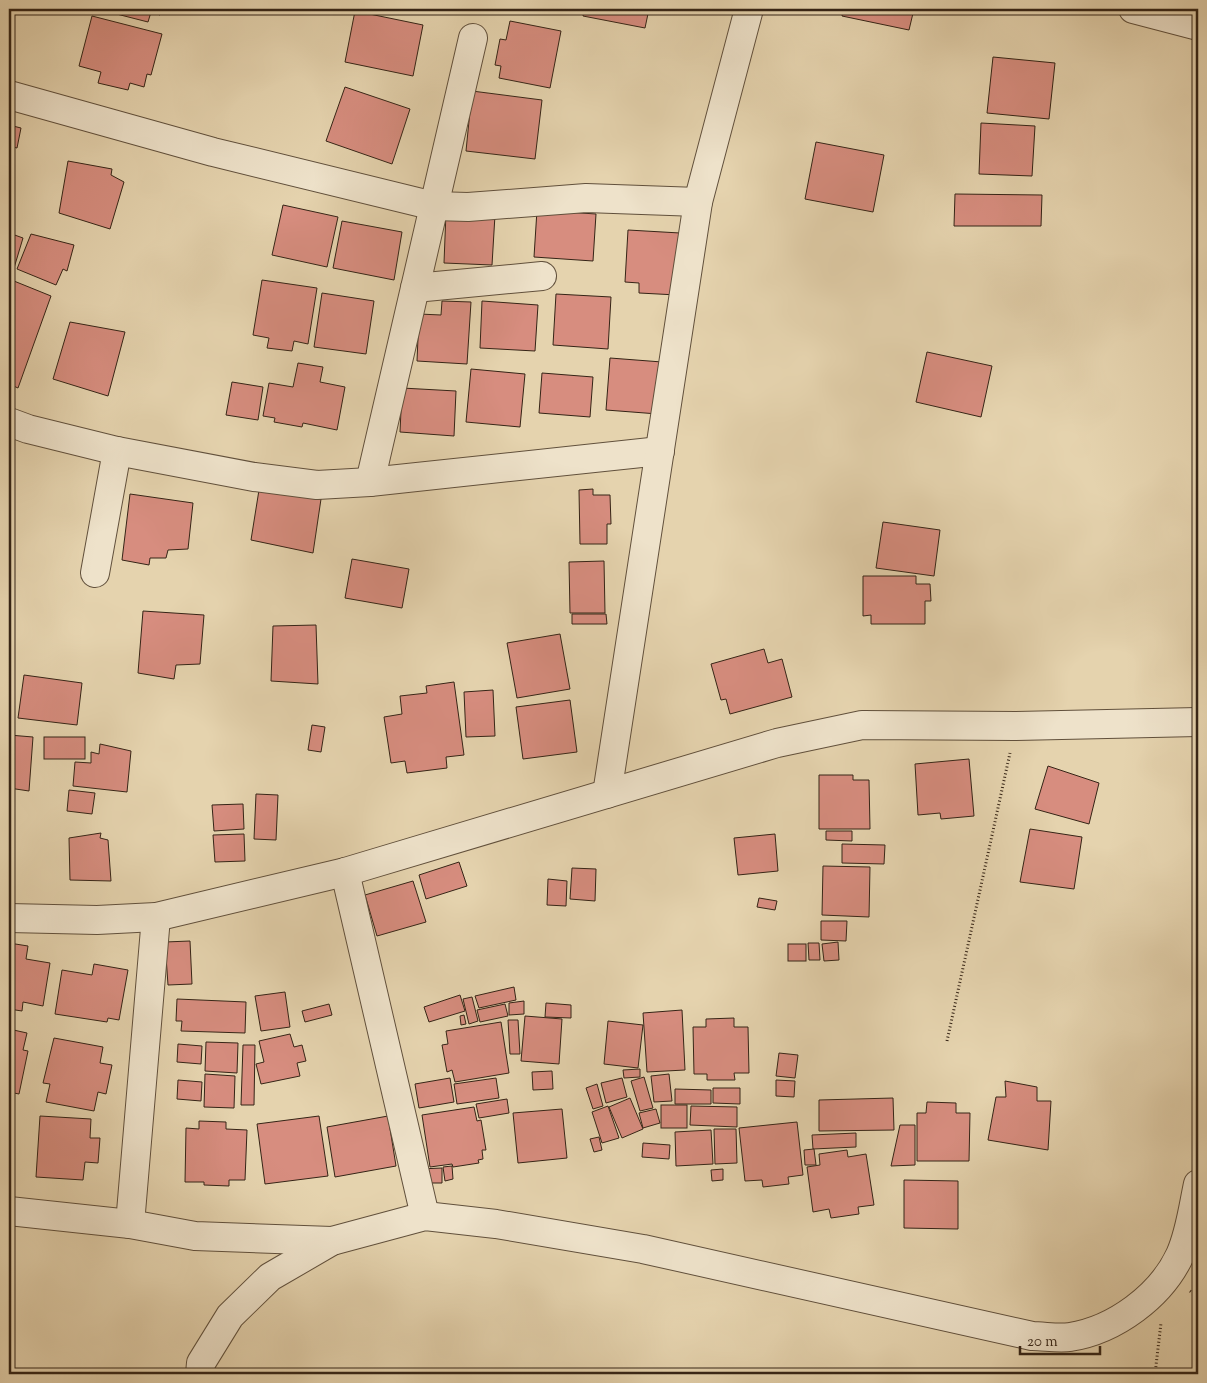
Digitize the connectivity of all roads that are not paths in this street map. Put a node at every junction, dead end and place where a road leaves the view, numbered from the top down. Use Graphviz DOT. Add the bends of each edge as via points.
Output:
graph roads {
  1 [pos="749,9"];
  2 [pos="1133,9"];
  3 [pos="1189,19"];
  4 [pos="473,38"];
  5 [pos="9,95"];
  6 [pos="698,202"];
  7 [pos="434,206"];
  8 [pos="542,276"];
  9 [pos="415,288"];
  10 [pos="9,422"];
  11 [pos="117,451"];
  12 [pos="660,452"];
  13 [pos="370,482"];
  14 [pos="95,573"];
  15 [pos="1198,722"];
  16 [pos="607,794"];
  17 [pos="345,872"];
  18 [pos="156,917"];
  19 [pos="9,918"];
  20 [pos="1198,1184"];
  21 [pos="9,1211"];
  22 [pos="425,1216"];
  23 [pos="130,1224"];
  24 [pos="332,1242"];
  25 [pos="200,1374"];
  1 -- 6 [label="street"];
  2 -- 3 [label="street"];
  4 -- 7 [label="street"];
  5 -- 7 [label="street" via="213,152"];
  6 -- 7 [label="street" via="586,198 468,207"];
  6 -- 12 [label="street"];
  7 -- 9 [label="street"];
  8 -- 9 [label="street"];
  9 -- 13 [label="street"];
  10 -- 11 [label="street"];
  11 -- 13 [label="street" via="254,477 317,484"];
  11 -- 14 [label="street"];
  12 -- 13 [label="street"];
  12 -- 16 [label="street"];
  15 -- 16 [label="street" via="862,725 777,743"];
  16 -- 17 [label="street"];
  17 -- 18 [label="street"];
  17 -- 22 [label="street"];
  18 -- 19 [label="street" via="97,920"];
  18 -- 23 [label="street"];
  20 -- 22 [label="street" via="1180,1254 1167,1276 1129,1313 1096,1330 1069,1338 1032,1336 643,1249 496,1224"];
  21 -- 23 [label="street"];
  22 -- 24 [label="street"];
  23 -- 24 [label="street" via="195,1236"];
  24 -- 25 [label="street" via="270,1277 230,1316 201,1363"];
}
